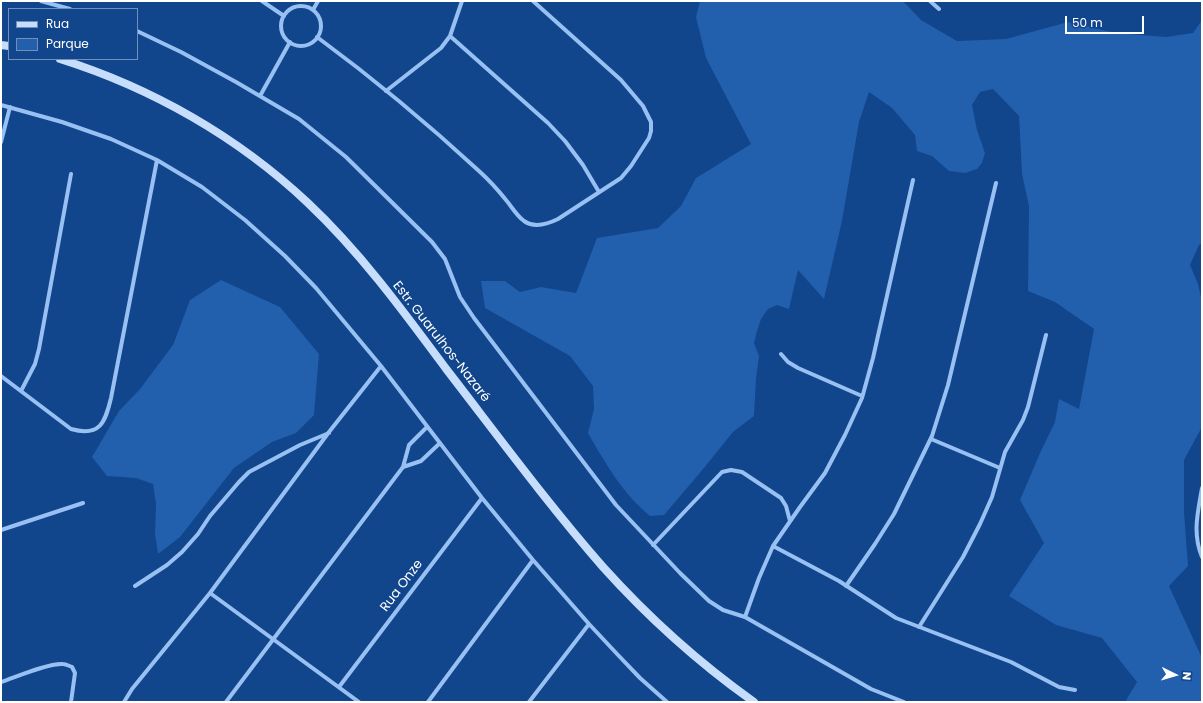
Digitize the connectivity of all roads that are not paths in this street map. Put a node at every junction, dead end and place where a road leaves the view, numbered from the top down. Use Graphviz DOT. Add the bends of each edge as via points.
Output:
graph roads {
  1 [pos="42,1"];
  2 [pos="262,1"];
  3 [pos="318,1"];
  4 [pos="462,1"];
  5 [pos="533,1"];
  6 [pos="930,1"];
  7 [pos="66,8"];
  8 [pos="939,9"];
  9 [pos="313,10"];
  10 [pos="284,16"];
  11 [pos="138,31"];
  12 [pos="450,36"];
  13 [pos="317,38"];
  14 [pos="290,42"];
  15 [pos="63,60"];
  16 [pos="386,91"];
  17 [pos="260,96"];
  18 [pos="1,105"];
  19 [pos="10,107"];
  20 [pos="1,142"];
  21 [pos="157,160"];
  22 [pos="71,174"];
  23 [pos="913,180"];
  24 [pos="996,183"];
  25 [pos="599,192"];
  26 [pos="1046,335"];
  27 [pos="782,354"];
  28 [pos="381,366"];
  29 [pos="1,376"];
  30 [pos="21,391"];
  31 [pos="862,396"];
  32 [pos="427,427"];
  33 [pos="329,432"];
  34 [pos="931,439"];
  35 [pos="440,443"];
  36 [pos="403,467"];
  37 [pos="1000,468"];
  38 [pos="1202,488"];
  39 [pos="482,498"];
  40 [pos="83,503"];
  41 [pos="790,521"];
  42 [pos="1,530"];
  43 [pos="653,545"];
  44 [pos="773,546"];
  45 [pos="1202,557"];
  46 [pos="533,560"];
  47 [pos="135,586"];
  48 [pos="846,586"];
  49 [pos="210,593"];
  50 [pos="745,618"];
  51 [pos="589,624"];
  52 [pos="919,627"];
  53 [pos="273,639"];
  54 [pos="1,682"];
  55 [pos="340,687"];
  56 [pos="1075,690"];
  57 [pos="71,702"];
  58 [pos="124,702"];
  59 [pos="226,702"];
  60 [pos="359,702"];
  61 [pos="428,702"];
  62 [pos="529,702"];
  63 [pos="667,702"];
  64 [pos="754,702"];
  65 [pos="904,702"];
  1 -- 7 [label="street"];
  2 -- 10 [label="street"];
  3 -- 9 [label="street"];
  4 -- 12 [label="street"];
  5 -- 25 [label="street" via="621,80 643,106 652,122 649,138 631,166 620,178"];
  6 -- 8 [label="street"];
  9 -- 10 [label="street" via="297,6"];
  9 -- 13 [label="street" via="321,26"];
  10 -- 14 [label="street" via="283,33"];
  11 -- 17 [label="street"];
  12 -- 16 [label="street" via="436,53"];
  12 -- 25 [label="street" via="548,123 583,165"];
  13 -- 14 [label="street" via="302,46"];
  13 -- 16 [label="street"];
  14 -- 17 [label="street"];
  15 -- 64 [label="main road, Estr. Guarulhos-Nazaré" via="169,103 257,160 308,204 353,249 562,518 604,568 690,651"];
  16 -- 25 [label="street" via="479,171 498,189 524,221 532,224 549,224"];
  17 -- 43 [label="street" via="299,119 346,157 432,242 444,259 460,297 474,318 616,505"];
  18 -- 19 [label="street"];
  19 -- 20 [label="street"];
  19 -- 21 [label="street" via="111,139"];
  21 -- 28 [label="street" via="208,192 245,220 285,256 316,288"];
  21 -- 30 [label="street" via="111,398 101,425 91,431 71,429"];
  22 -- 30 [label="street" via="35,364"];
  23 -- 31 [label="street"];
  24 -- 34 [label="street" via="948,385"];
  26 -- 37 [label="street" via="1028,406 1005,452"];
  27 -- 31 [label="street" via="788,362 798,368"];
  28 -- 32 [label="street"];
  28 -- 33 [label="street"];
  29 -- 30 [label="street"];
  31 -- 41 [label="street" via="825,473"];
  32 -- 35 [label="street"];
  32 -- 36 [label="street" via="409,445"];
  33 -- 47 [label="street" via="249,472 182,552"];
  33 -- 49 [label="street"];
  34 -- 37 [label="street"];
  34 -- 48 [label="street" via="894,514"];
  35 -- 36 [label="street" via="420,461"];
  35 -- 39 [label="street"];
  36 -- 53 [label="street"];
  37 -- 52 [label="street" via="992,497 980,524"];
  38 -- 45 [label="street" via="1196,527 1196,540"];
  39 -- 46 [label="street"];
  39 -- 55 [label="street, Rua Onze"];
  40 -- 42 [label="street"];
  41 -- 43 [label="street" via="781,498 742,472 731,470 722,472"];
  41 -- 44 [label="street"];
  43 -- 50 [label="street" via="709,601 723,610"];
  44 -- 48 [label="street"];
  44 -- 50 [label="street"];
  46 -- 51 [label="street"];
  46 -- 61 [label="street"];
  48 -- 52 [label="street" via="896,618"];
  49 -- 53 [label="street"];
  49 -- 58 [label="street"];
  50 -- 65 [label="street" via="871,689"];
  51 -- 62 [label="street"];
  51 -- 63 [label="street" via="640,678"];
  52 -- 56 [label="street" via="1011,662 1059,687"];
  53 -- 55 [label="street"];
  53 -- 59 [label="street"];
  54 -- 57 [label="street" via="64,664 72,667 75,673"];
  55 -- 60 [label="street"];
}
